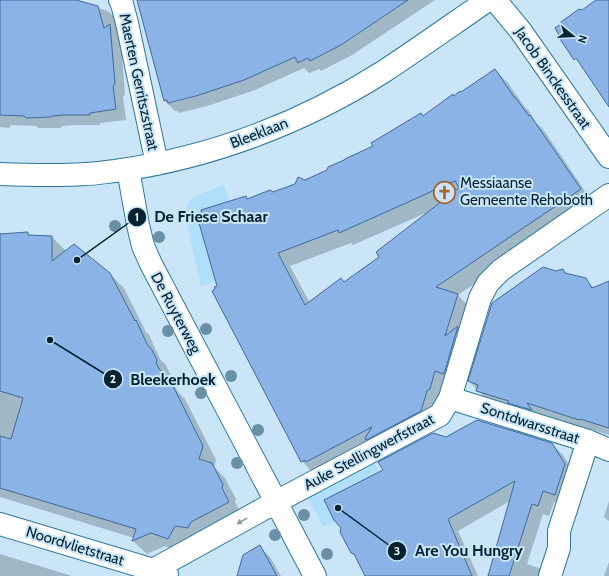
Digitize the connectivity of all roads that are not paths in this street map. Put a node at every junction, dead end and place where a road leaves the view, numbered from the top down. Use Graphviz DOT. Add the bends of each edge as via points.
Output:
graph roads {
  1 [pos="120,0"];
  2 [pos="488,0"];
  3 [pos="495,0"];
  4 [pos="609,157"];
  5 [pos="157,164"];
  6 [pos="128,169"];
  7 [pos="0,174"];
  8 [pos="609,195"];
  9 [pos="450,398"];
  10 [pos="588,441"];
  11 [pos="609,450"];
  12 [pos="276,502"];
  13 [pos="0,524"];
  14 [pos="153,570"];
  15 [pos="173,576"];
  16 [pos="315,576"];
  17 [pos="550,576"];
  1 -- 5 [label="street, Maerten Gerritszstraat"];
  2 -- 5 [label="street, Bleeklaan" via="382,72 334,100 225,147"];
  3 -- 4 [label="street, Jacob Binckesstraat" via="520,30"];
  5 -- 6 [label="street, Bleeklaan"];
  6 -- 7 [label="street, Bleeklaan" via="53,176"];
  6 -- 12 [label="street, De Ruyterweg" via="143,246"];
  8 -- 9 [label="street, Auke Stellingwerfstraat" via="501,270 488,283 480,298"];
  9 -- 10 [label="street, Sontdwarsstraat"];
  9 -- 12 [label="street, Auke Stellingwerfstraat" via="440,415"];
  10 -- 11 [label="street, Sontdwarsstraat"];
  10 -- 17 [label="street" via="559,531 559,548"];
  12 -- 14 [label="street, Auke Stellingwerfstraat, one-way"];
  12 -- 16 [label="street, De Ruyterweg"];
  13 -- 14 [label="street, Noordvlietstraat"];
  14 -- 15 [label="street, Noordvlietstraat"];
}
